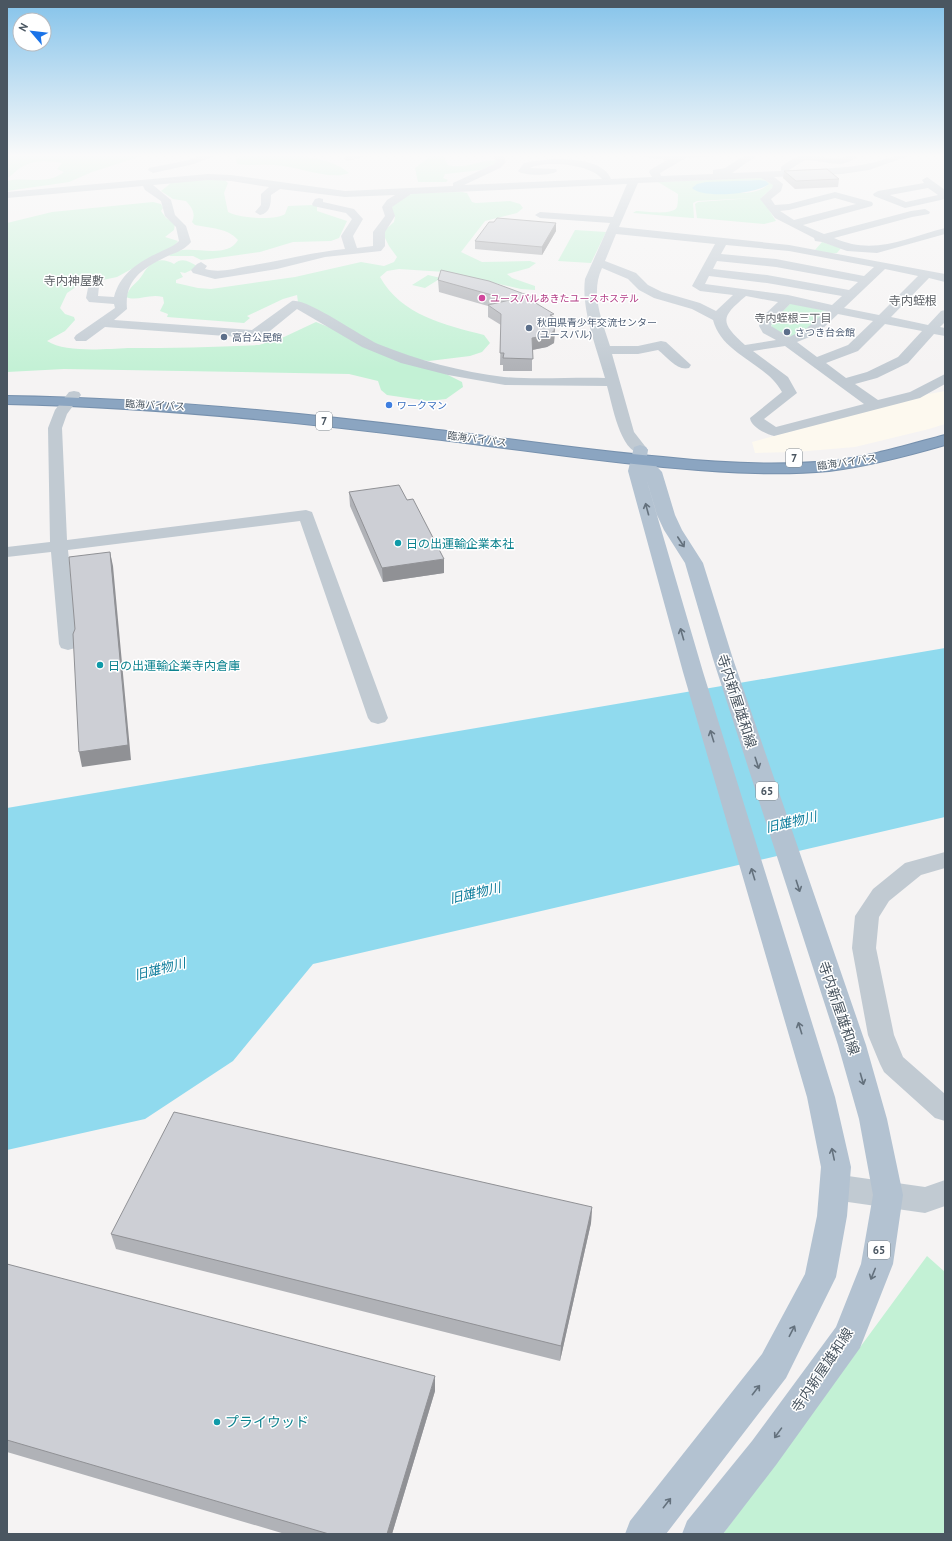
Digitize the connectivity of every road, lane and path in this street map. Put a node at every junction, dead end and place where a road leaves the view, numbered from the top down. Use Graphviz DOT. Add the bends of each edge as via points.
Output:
graph roads {
  1 [pos="614,225"];
  2 [pos="181,226"];
  3 [pos="354,226"];
  4 [pos="382,226"];
  5 [pos="623,226"];
  6 [pos="796,226"];
  7 [pos="868,226"];
  8 [pos="935,226"];
  9 [pos="945,231"];
  10 [pos="788,235"];
  11 [pos="820,239"];
  12 [pos="722,241"];
  13 [pos="847,248"];
  14 [pos="352,251"];
  15 [pos="807,252"];
  16 [pos="713,257"];
  17 [pos="837,257"];
  18 [pos="598,262"];
  19 [pos="883,265"];
  20 [pos="945,265"];
  21 [pos="201,266"];
  22 [pos="945,269"];
  23 [pos="706,272"];
  24 [pos="927,274"];
  25 [pos="945,278"];
  26 [pos="867,280"];
  27 [pos="93,286"];
  28 [pos="744,292"];
  29 [pos="852,294"];
  30 [pos="788,300"];
  31 [pos="119,301"];
  32 [pos="835,309"];
  33 [pos="945,314"];
  34 [pos="719,318"];
  35 [pos="883,319"];
  36 [pos="102,323"];
  37 [pos="931,329"];
  38 [pos="945,332"];
  39 [pos="139,335"];
  40 [pos="787,341"];
  41 [pos="743,349"];
  42 [pos="603,350"];
  43 [pos="816,362"];
  44 [pos="684,365"];
  45 [pos="945,378"];
  46 [pos="613,382"];
  47 [pos="843,383"];
  48 [pos="7,394"];
  49 [pos="71,397"];
  50 [pos="7,400"];
  51 [pos="876,406"];
  52 [pos="945,431"];
  53 [pos="945,440"];
  54 [pos="640,454"];
  55 [pos="59,546"];
  56 [pos="7,552"];
  57 [pos="68,644"];
  58 [pos="378,718"];
  59 [pos="945,860"];
  60 [pos="945,1110"];
  61 [pos="834,1188"];
  62 [pos="945,1193"];
  63 [pos="888,1195"];
  64 [pos="643,1534"];
  65 [pos="700,1534"];
  1 -- 18 [label="street"];
  2 -- 31 [label="street" via="185,242 144,265 123,282"];
  3 -- 14 [label="street" via="347,236"];
  4 -- 14 [label="street" via="377,238 378,249"];
  5 -- 12 [label="street" via="704,234"];
  6 -- 11 [label="street"];
  7 -- 11 [label="street"];
  8 -- 9 [label="street"];
  9 -- 13 [label="street" via="877,250"];
  10 -- 11 [label="street"];
  11 -- 13 [label="street"];
  11 -- 15 [label="street"];
  12 -- 15 [label="street"];
  12 -- 16 [label="street"];
  13 -- 17 [label="street"];
  14 -- 21 [label="street" via="215,275 197,270"];
  15 -- 17 [label="street"];
  16 -- 23 [label="street"];
  16 -- 26 [label="street" via="776,264"];
  17 -- 19 [label="street"];
  18 -- 34 [label="street" via="632,276 644,287 668,300 696,306"];
  18 -- 42 [label="street" via="590,287 591,302"];
  19 -- 24 [label="street"];
  19 -- 26 [label="street"];
  20 -- 22 [label="street" via="941,267"];
  23 -- 28 [label="street" via="698,286"];
  23 -- 29 [label="street" via="767,279"];
  24 -- 25 [label="street"];
  24 -- 35 [label="street"];
  26 -- 29 [label="street"];
  27 -- 31 [label="street" via="93,299"];
  28 -- 30 [label="street"];
  28 -- 34 [label="street" via="724,309"];
  29 -- 32 [label="street"];
  30 -- 32 [label="street"];
  30 -- 40 [label="street" via="766,321 765,326"];
  31 -- 36 [label="street" via="121,309"];
  32 -- 35 [label="street"];
  32 -- 40 [label="street" via="812,331"];
  33 -- 37 [label="street"];
  34 -- 41 [label="street" via="727,337"];
  35 -- 37 [label="street"];
  35 -- 43 [label="street" via="853,348"];
  36 -- 39 [label="street" via="86,335"];
  36 -- 46 [label="street" via="252,334 260,332 296,304 367,344 406,360 448,371 505,381"];
  37 -- 38 [label="street"];
  37 -- 47 [label="street" via="903,360 872,375"];
  40 -- 41 [label="street"];
  40 -- 43 [label="street"];
  41 -- 51 [label="street" via="783,380 788,387 790,393 756,420 774,432"];
  42 -- 44 [label="street" via="638,350 661,344"];
  42 -- 46 [label="street"];
  43 -- 47 [label="street"];
  45 -- 51 [label="street" via="915,395"];
  46 -- 54 [label="street" via="628,433"];
  47 -- 51 [label="street"];
  48 -- 49 [label="highway, 臨海バイパス / 7"];
  49 -- 50 [label="highway, 臨海バイパス / 7"];
  49 -- 54 [label="highway, 臨海バイパス / 7" via="258,413"];
  49 -- 55 [label="street" via="60,413 55,428"];
  52 -- 54 [label="highway, 臨海バイパス / 7" via="867,452 808,458 743,460"];
  53 -- 54 [label="highway, 臨海バイパス / 7" via="877,459 817,466 717,466"];
  61 -- 54 [label="main road, one-way" via="836,1167 821,1097 693,672 636,471"];
  54 -- 63 [label="main road, 寺内新屋雄和線 / 65, one-way" via="654,472 666,515 694,562 723,659 852,1044 873,1119"];
  55 -- 56 [label="street"];
  55 -- 57 [label="street"];
  55 -- 58 [label="street" via="306,515"];
  59 -- 60 [label="street" via="913,869 881,895 867,916 864,948 881,1035 893,1064"];
  61 -- 63 [label="street"];
  64 -- 61 [label="main road, one-way" via="774,1366 820,1277 832,1216"];
  62 -- 63 [label="street" via="925,1200"];
  63 -- 65 [label="main road, 寺内新屋雄和線 / 65, one-way" via="877,1264 848,1337"];
}
